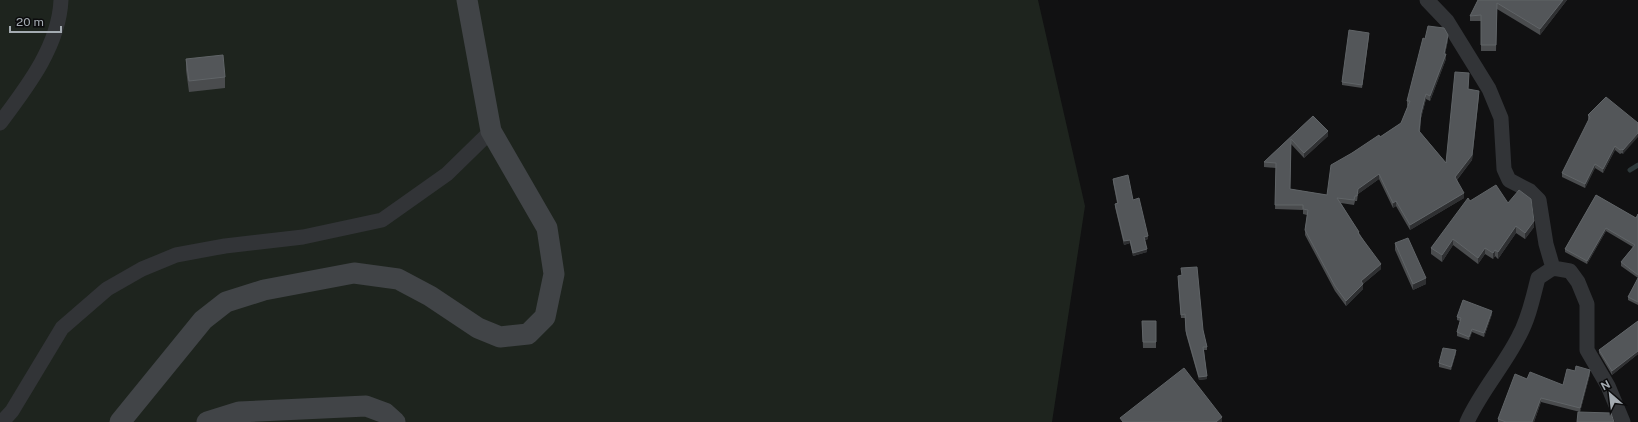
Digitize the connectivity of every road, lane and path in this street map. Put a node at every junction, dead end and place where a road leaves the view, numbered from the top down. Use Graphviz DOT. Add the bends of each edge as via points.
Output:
graph roads {
  1 [pos="61,0"];
  2 [pos="467,0"];
  3 [pos="1426,0"];
  4 [pos="0,123"];
  5 [pos="491,131"];
  6 [pos="1553,268"];
  7 [pos="2,422"];
  8 [pos="120,422"];
  9 [pos="208,422"];
  10 [pos="395,422"];
  11 [pos="1467,422"];
  12 [pos="1623,422"];
  1 -- 4 [label="street" via="60,14 52,41 21,95"];
  2 -- 5 [label="main road"];
  3 -- 6 [label="street" via="1447,21 1489,89 1501,118 1504,169 1509,180 1530,191 1539,200 1546,244"];
  5 -- 7 [label="street" via="447,174 382,220 303,237 225,246 176,255 142,269 107,289 62,328 12,411"];
  5 -- 8 [label="main road" via="547,228 554,274 545,317 528,334 500,337 478,328 430,296 398,279 354,273 264,290 226,302 203,320"];
  6 -- 11 [label="street" via="1538,278 1531,306 1519,336 1476,402"];
  6 -- 12 [label="street" via="1570,271 1578,282 1587,304 1587,350 1608,386"];
  9 -- 10 [label="main road" via="239,412 366,406 385,413"];
}
